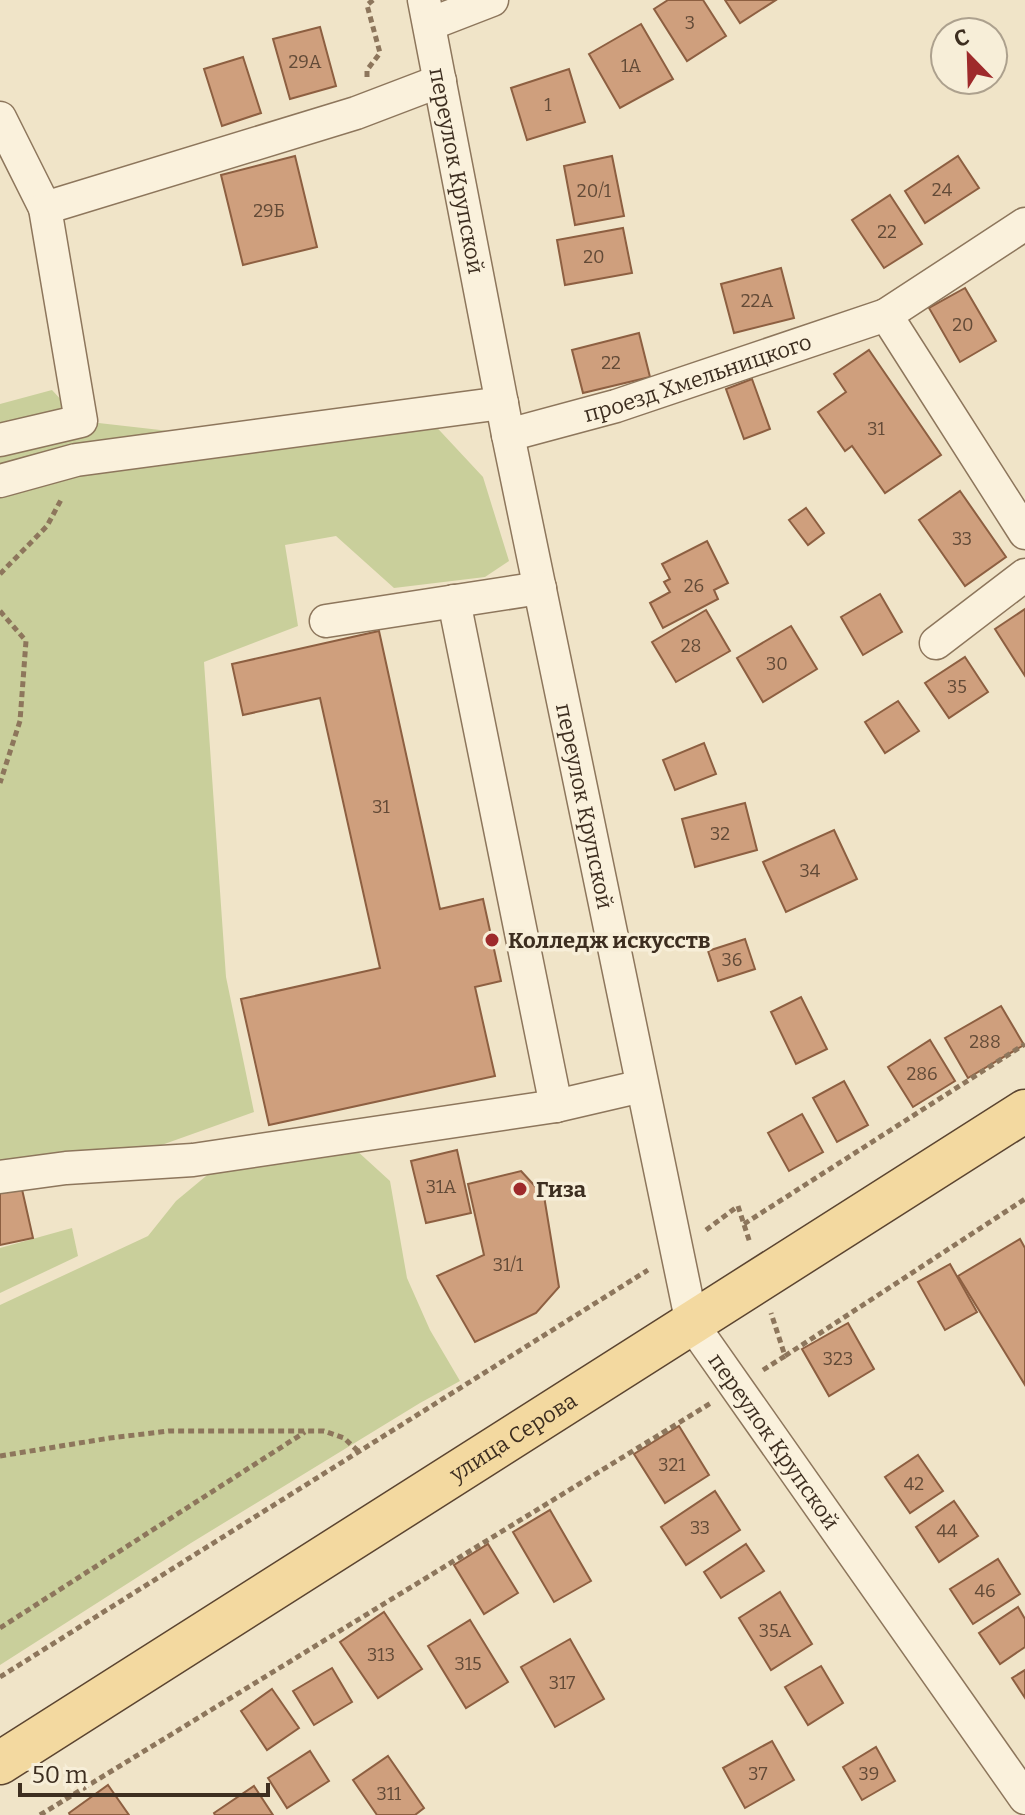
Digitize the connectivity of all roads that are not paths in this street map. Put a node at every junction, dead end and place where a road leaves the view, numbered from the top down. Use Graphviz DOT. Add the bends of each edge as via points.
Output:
graph roads {
  1 [pos="492,0"];
  2 [pos="427,12"];
  3 [pos="440,81"];
  4 [pos="0,118"];
  5 [pos="16,179"];
  6 [pos="45,208"];
  7 [pos="1025,224"];
  8 [pos="886,315"];
  9 [pos="502,403"];
  10 [pos="508,435"];
  11 [pos="0,440"];
  12 [pos="0,481"];
  13 [pos="1025,533"];
  14 [pos="1025,575"];
  15 [pos="540,588"];
  16 [pos="454,601"];
  17 [pos="326,621"];
  18 [pos="936,643"];
  19 [pos="642,1086"];
  20 [pos="556,1106"];
  21 [pos="1025,1111"];
  22 [pos="0,1177"];
  23 [pos="692,1324"];
  24 [pos="0,1763"];
  25 [pos="1024,1796"];
  1 -- 2 [label="street"];
  2 -- 3 [label="street, переулок Крупской"];
  3 -- 6 [label="street"];
  3 -- 9 [label="street, переулок Крупской"];
  4 -- 5 [label="street"];
  5 -- 6 [label="street"];
  6 -- 11 [label="street" via="81,421"];
  7 -- 8 [label="street, проезд Хмельницкого"];
  8 -- 10 [label="street, проезд Хмельницкого" via="616,406"];
  8 -- 13 [label="street"];
  9 -- 10 [label="street, переулок Крупской"];
  9 -- 12 [label="street" via="76,460"];
  10 -- 15 [label="street, переулок Крупской"];
  14 -- 18 [label="street"];
  15 -- 16 [label="street"];
  15 -- 19 [label="street, переулок Крупской"];
  16 -- 17 [label="street"];
  16 -- 20 [label="street"];
  19 -- 20 [label="street"];
  19 -- 23 [label="street, переулок Крупской"];
  20 -- 22 [label="street" via="193,1160"];
  21 -- 23 [label="main road, улица Серова"];
  23 -- 24 [label="main road, улица Серова"];
  23 -- 25 [label="street, переулок Крупской"];
}
